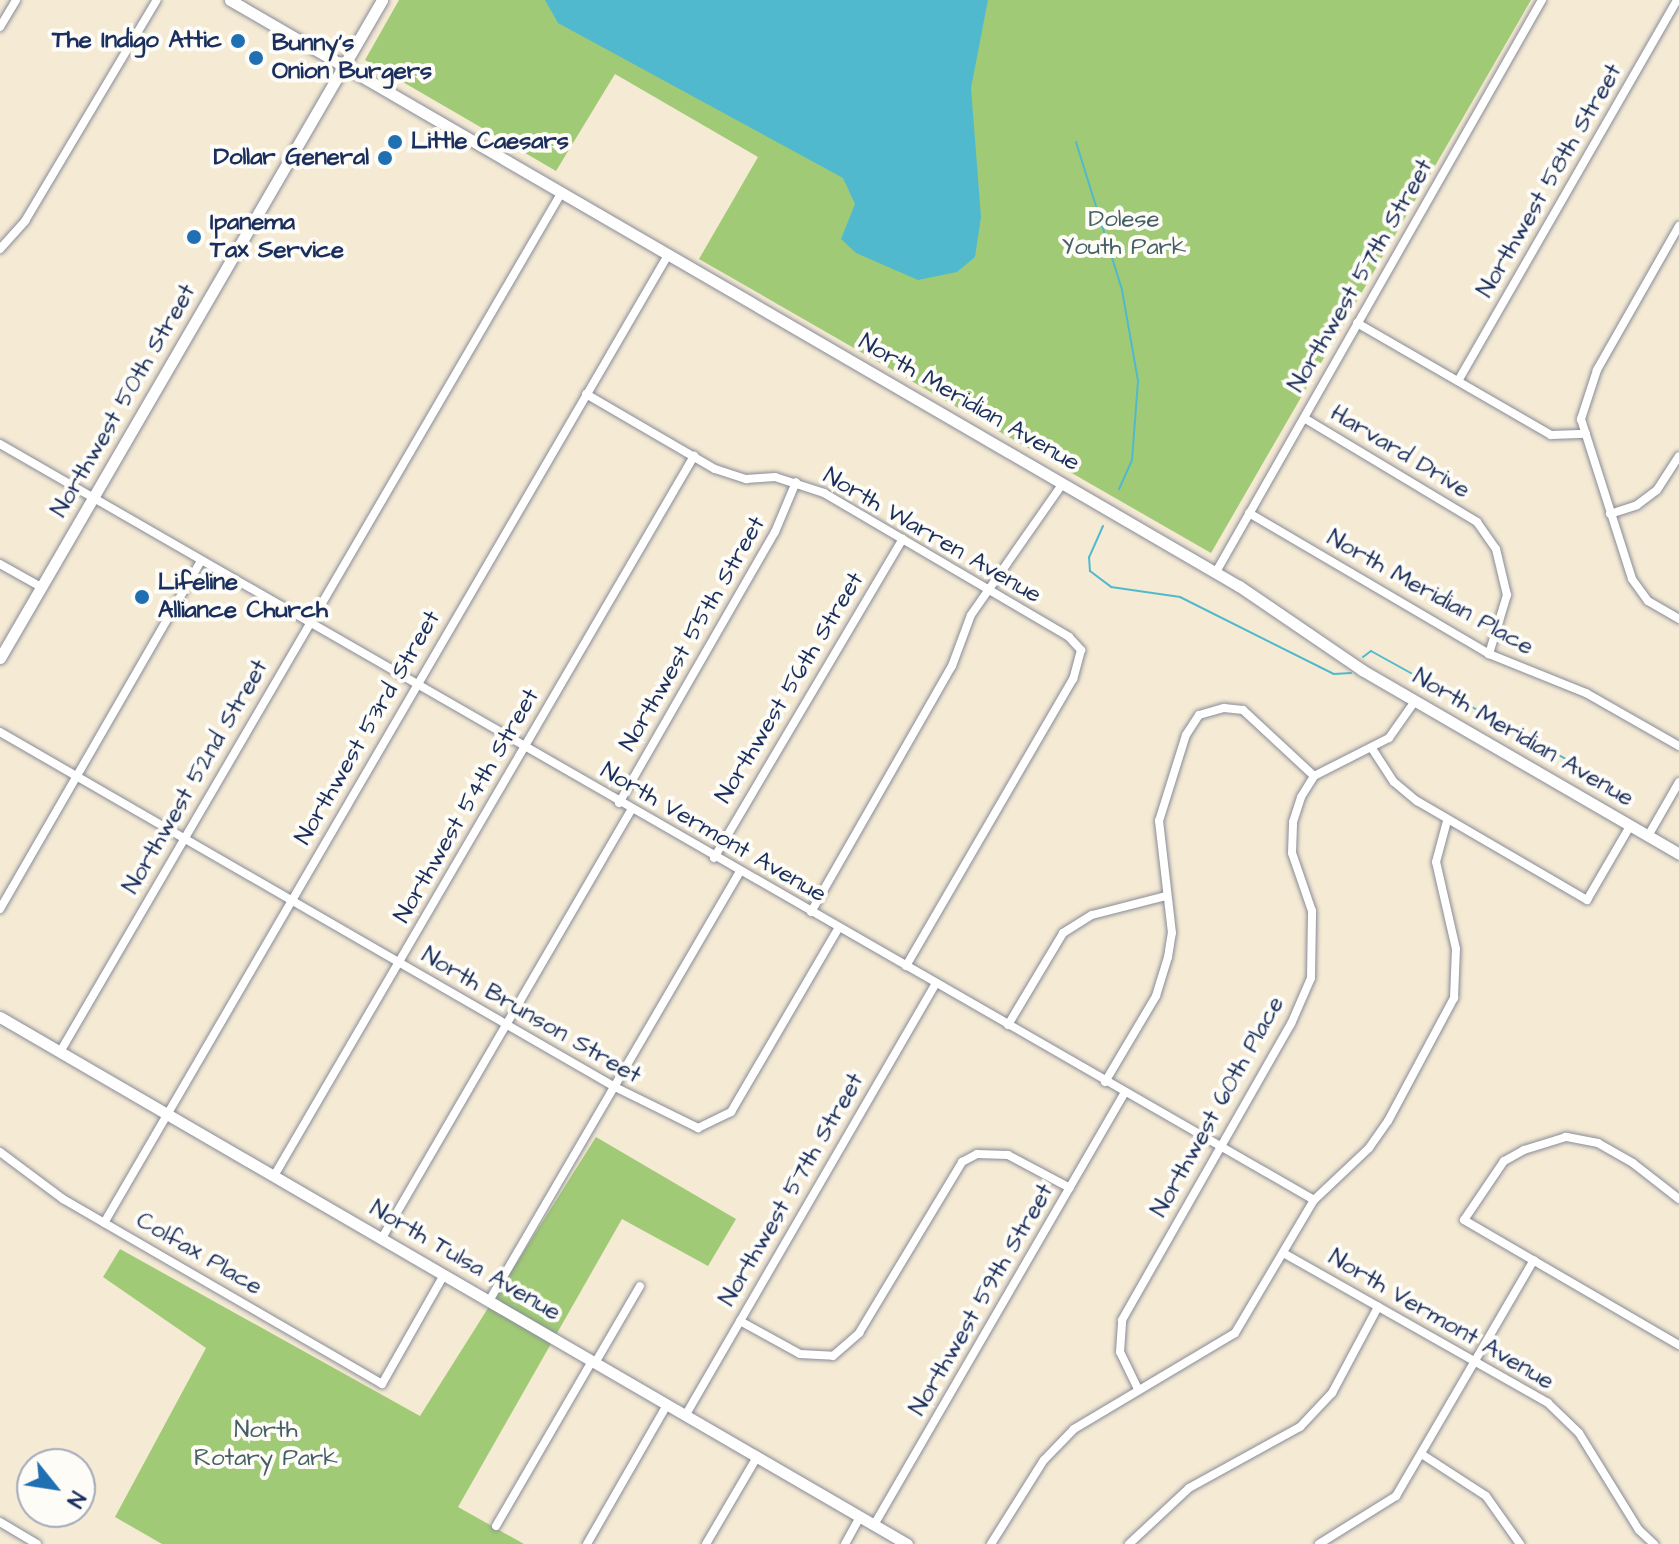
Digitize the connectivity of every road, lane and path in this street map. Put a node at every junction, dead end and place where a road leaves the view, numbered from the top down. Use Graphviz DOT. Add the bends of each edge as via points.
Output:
graph roads {
  1 [pos="16,0"];
  2 [pos="157,0"];
  3 [pos="230,0"];
  4 [pos="382,0"];
  5 [pos="1542,0"];
  6 [pos="1678,1"];
  7 [pos="0,27"];
  8 [pos="343,66"];
  9 [pos="562,192"];
  10 [pos="1679,226"];
  11 [pos="0,249"];
  12 [pos="668,255"];
  13 [pos="1357,323"];
  14 [pos="1458,381"];
  15 [pos="586,394"];
  16 [pos="1304,418"];
  17 [pos="1586,434"];
  18 [pos="0,444"];
  19 [pos="694,456"];
  20 [pos="1679,456"];
  21 [pos="796,482"];
  22 [pos="1063,483"];
  23 [pos="94,498"];
  24 [pos="1249,513"];
  25 [pos="1610,514"];
  26 [pos="903,539"];
  27 [pos="201,561"];
  28 [pos="0,564"];
  29 [pos="1216,572"];
  30 [pos="41,587"];
  31 [pos="987,592"];
  32 [pos="1679,619"];
  33 [pos="308,621"];
  34 [pos="1489,654"];
  35 [pos="0,658"];
  36 [pos="416,684"];
  37 [pos="1415,701"];
  38 [pos="0,732"];
  39 [pos="1679,746"];
  40 [pos="525,747"];
  41 [pos="1373,750"];
  42 [pos="78,776"];
  43 [pos="1314,776"];
  44 [pos="1679,782"];
  45 [pos="619,803"];
  46 [pos="631,810"];
  47 [pos="1447,821"];
  48 [pos="1630,826"];
  49 [pos="1648,836"];
  50 [pos="184,838"];
  51 [pos="1679,854"];
  52 [pos="714,858"];
  53 [pos="740,872"];
  54 [pos="1166,896"];
  55 [pos="290,902"];
  56 [pos="0,909"];
  57 [pos="811,912"];
  58 [pos="838,929"];
  59 [pos="399,963"];
  60 [pos="906,966"];
  61 [pos="935,985"];
  62 [pos="0,1017"];
  63 [pos="506,1025"];
  64 [pos="1008,1025"];
  65 [pos="60,1052"];
  66 [pos="1105,1082"];
  67 [pos="615,1087"];
  68 [pos="1124,1094"];
  69 [pos="168,1114"];
  70 [pos="1218,1149"];
  71 [pos="0,1152"];
  72 [pos="274,1176"];
  73 [pos="1070,1188"];
  74 [pos="1679,1199"];
  75 [pos="1314,1200"];
  76 [pos="104,1223"];
  77 [pos="382,1238"];
  78 [pos="1285,1254"];
  79 [pos="1534,1260"];
  80 [pos="444,1275"];
  81 [pos="640,1286"];
  82 [pos="489,1301"];
  83 [pos="1378,1307"];
  84 [pos="740,1321"];
  85 [pos="1679,1345"];
  86 [pos="593,1362"];
  87 [pos="1475,1362"];
  88 [pos="1138,1389"];
  89 [pos="667,1405"];
  90 [pos="685,1416"];
  91 [pos="1423,1455"];
  92 [pos="757,1457"];
  93 [pos="860,1517"];
  94 [pos="0,1522"];
  95 [pos="874,1525"];
  96 [pos="496,1526"];
  97 [pos="37,1544"];
  98 [pos="587,1544"];
  99 [pos="706,1544"];
  100 [pos="845,1544"];
  101 [pos="907,1544"];
  102 [pos="991,1544"];
  103 [pos="1129,1544"];
  104 [pos="1319,1544"];
  105 [pos="1520,1544"];
  106 [pos="1654,1544"];
  1 -- 7 [label="street"];
  2 -- 11 [label="street" via="25,221"];
  3 -- 8 [label="main road, North Meridian Avenue"];
  4 -- 8 [label="main road, Northwest 50th Street"];
  5 -- 13 [label="street, Northwest 57th Street"];
  6 -- 14 [label="street, Northwest 58th Street"];
  8 -- 9 [label="main road, North Meridian Avenue"];
  8 -- 23 [label="main road, Northwest 50th Street"];
  9 -- 12 [label="main road, North Meridian Avenue"];
  9 -- 33 [label="street, Northwest 52nd Street"];
  10 -- 17 [label="street" via="1584,398 1581,419"];
  12 -- 15 [label="street, Northwest 53rd Street"];
  12 -- 22 [label="main road, North Meridian Avenue"];
  13 -- 14 [label="street"];
  13 -- 16 [label="street, Northwest 57th Street"];
  14 -- 17 [label="street" via="1551,435"];
  15 -- 19 [label="street, North Warren Avenue"];
  15 -- 36 [label="street, Northwest 53rd Street"];
  16 -- 24 [label="street, Northwest 57th Street"];
  16 -- 34 [label="street, Harvard Drive" via="1477,522 1496,549 1507,595"];
  17 -- 25 [label="street"];
  18 -- 23 [label="street"];
  19 -- 21 [label="street, North Warren Avenue" via="746,479"];
  19 -- 40 [label="street, Northwest 54th Street"];
  20 -- 25 [label="street" via="1657,490 1637,505"];
  21 -- 26 [label="street, North Warren Avenue"];
  21 -- 45 [label="street, Northwest 55th Street" via="775,532"];
  22 -- 29 [label="main road, North Meridian Avenue"];
  22 -- 31 [label="street"];
  23 -- 27 [label="street, North Vermont Avenue"];
  23 -- 30 [label="main road, Northwest 50th Street"];
  24 -- 29 [label="street, Northwest 57th Street"];
  24 -- 34 [label="street, North Meridian Place"];
  25 -- 32 [label="street" via="1636,586"];
  26 -- 31 [label="street, North Warren Avenue"];
  26 -- 52 [label="street, Northwest 56th Street"];
  27 -- 33 [label="street, North Vermont Avenue"];
  27 -- 42 [label="street"];
  28 -- 30 [label="street"];
  29 -- 37 [label="main road, North Meridian Avenue"];
  30 -- 35 [label="main road, Northwest 50th Street"];
  31 -- 57 [label="street" via="940,687"];
  31 -- 60 [label="street, North Warren Avenue" via="1069,637 1081,650 1073,679"];
  33 -- 36 [label="street, North Vermont Avenue"];
  33 -- 50 [label="street, Northwest 52nd Street"];
  34 -- 39 [label="street, North Meridian Place" via="1586,693"];
  36 -- 40 [label="street, North Vermont Avenue"];
  36 -- 55 [label="street, Northwest 53rd Street"];
  37 -- 41 [label="street" via="1389,738"];
  37 -- 48 [label="main road, North Meridian Avenue"];
  38 -- 42 [label="street, North Brunson Street"];
  40 -- 45 [label="street, North Vermont Avenue"];
  40 -- 59 [label="street, Northwest 54th Street"];
  41 -- 43 [label="street"];
  41 -- 47 [label="street" via="1394,782"];
  42 -- 50 [label="street, North Brunson Street"];
  42 -- 56 [label="street"];
  43 -- 54 [label="street" via="1243,710 1224,708 1199,715 1163,794 1159,821"];
  43 -- 70 [label="street, Northwest 60th Place" via="1293,822 1292,853 1312,911 1311,978 1291,1024"];
  44 -- 49 [label="street"];
  45 -- 46 [label="street, North Vermont Avenue"];
  46 -- 52 [label="street, North Vermont Avenue"];
  46 -- 63 [label="street"];
  47 -- 48 [label="street" via="1587,900"];
  47 -- 75 [label="street" via="1436,862 1456,949 1454,998 1388,1121 1369,1148"];
  48 -- 49 [label="main road, North Meridian Avenue"];
  49 -- 51 [label="main road, North Meridian Avenue"];
  50 -- 55 [label="street, North Brunson Street"];
  50 -- 65 [label="street, Northwest 52nd Street"];
  52 -- 53 [label="street, North Vermont Avenue"];
  53 -- 57 [label="street, North Vermont Avenue"];
  53 -- 67 [label="street"];
  54 -- 64 [label="street" via="1092,915 1063,933"];
  54 -- 66 [label="street" via="1172,933 1160,983"];
  55 -- 59 [label="street, North Brunson Street"];
  55 -- 69 [label="street, Northwest 53rd Street"];
  57 -- 58 [label="street, North Vermont Avenue"];
  58 -- 60 [label="street, North Vermont Avenue"];
  58 -- 67 [label="street, North Brunson Street" via="731,1112 698,1128"];
  59 -- 63 [label="street, North Brunson Street"];
  59 -- 72 [label="street, Northwest 54th Street"];
  60 -- 61 [label="street, North Vermont Avenue"];
  61 -- 64 [label="street, North Vermont Avenue"];
  61 -- 84 [label="street, Northwest 57th Street"];
  62 -- 65 [label="main road, North Tulsa Avenue"];
  63 -- 67 [label="street, North Brunson Street"];
  63 -- 77 [label="street"];
  64 -- 66 [label="street, North Vermont Avenue"];
  65 -- 69 [label="main road, North Tulsa Avenue"];
  66 -- 68 [label="street, North Vermont Avenue"];
  67 -- 82 [label="street"];
  68 -- 70 [label="street, North Vermont Avenue"];
  68 -- 73 [label="street, Northwest 59th Street"];
  69 -- 72 [label="main road, North Tulsa Avenue"];
  69 -- 76 [label="street, Northwest 53rd Street"];
  70 -- 75 [label="street, North Vermont Avenue"];
  70 -- 88 [label="street, Northwest 60th Place" via="1122,1320 1120,1352"];
  71 -- 76 [label="street, Colfax Place"];
  72 -- 77 [label="main road, North Tulsa Avenue"];
  73 -- 84 [label="street" via="1008,1155 991,1152 962,1162 859,1333 833,1356 800,1354"];
  73 -- 95 [label="street, Northwest 59th Street"];
  74 -- 79 [label="street" via="1610,1150 1566,1137 1504,1161 1464,1220"];
  75 -- 78 [label="street"];
  76 -- 80 [label="street, Colfax Place" via="382,1384"];
  77 -- 80 [label="main road, North Tulsa Avenue"];
  78 -- 83 [label="street, North Vermont Avenue"];
  78 -- 88 [label="street" via="1235,1333"];
  79 -- 85 [label="street"];
  79 -- 87 [label="street"];
  80 -- 82 [label="main road, North Tulsa Avenue"];
  81 -- 86 [label="street"];
  82 -- 86 [label="main road, North Tulsa Avenue"];
  83 -- 87 [label="street, North Vermont Avenue"];
  83 -- 103 [label="street" via="1332,1393 1300,1427 1189,1488"];
  84 -- 90 [label="street, Northwest 57th Street"];
  86 -- 89 [label="main road, North Tulsa Avenue"];
  86 -- 96 [label="street"];
  87 -- 91 [label="street"];
  87 -- 106 [label="street, North Vermont Avenue" via="1548,1403 1579,1433 1639,1530"];
  88 -- 102 [label="street" via="1074,1429 1044,1460"];
  89 -- 90 [label="main road, North Tulsa Avenue"];
  89 -- 98 [label="street"];
  90 -- 92 [label="main road, North Tulsa Avenue"];
  91 -- 104 [label="street" via="1396,1496"];
  91 -- 105 [label="street" via="1486,1496"];
  92 -- 93 [label="main road, North Tulsa Avenue"];
  92 -- 99 [label="street"];
  93 -- 95 [label="main road, North Tulsa Avenue"];
  93 -- 100 [label="street"];
  94 -- 97 [label="street"];
  95 -- 101 [label="main road, North Tulsa Avenue"];
}
